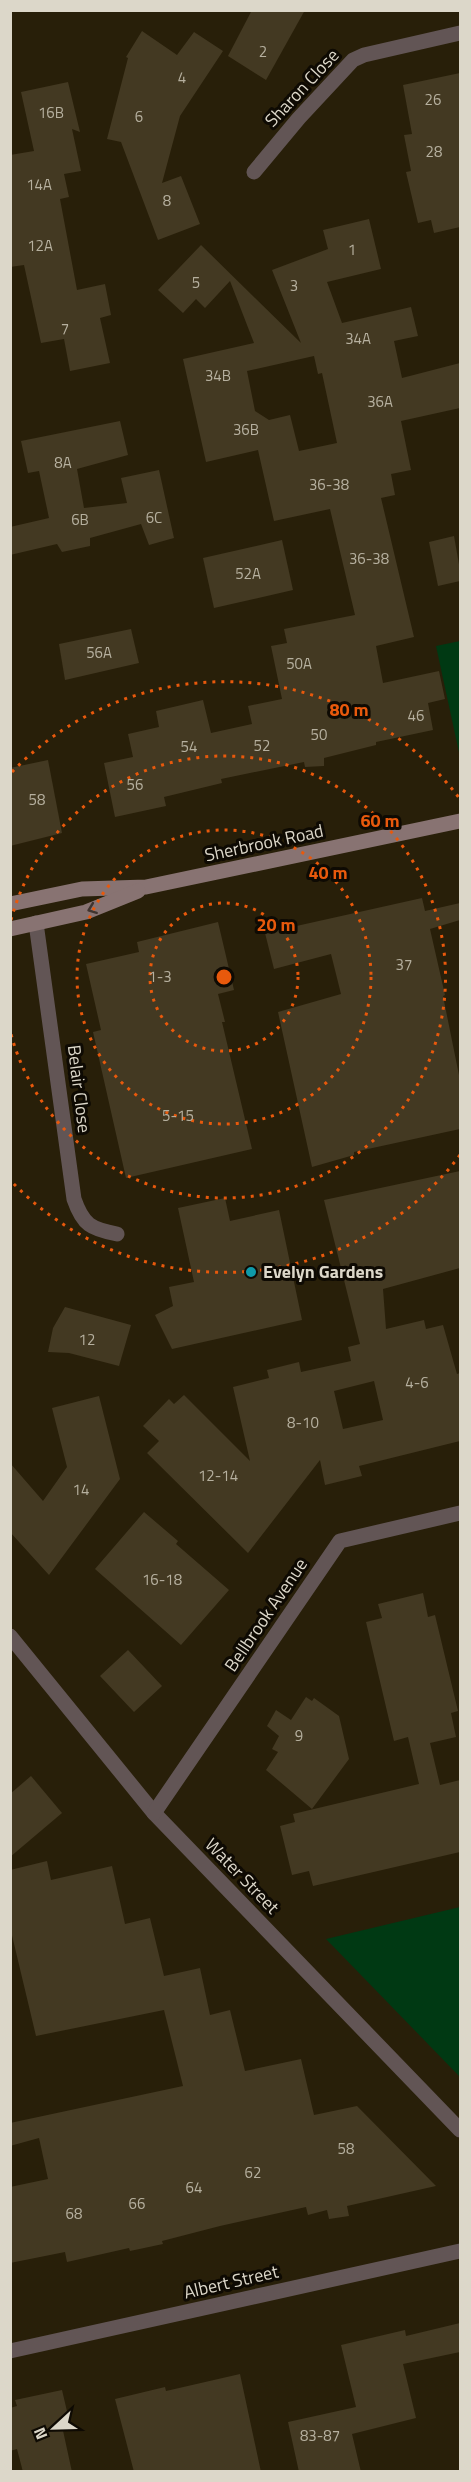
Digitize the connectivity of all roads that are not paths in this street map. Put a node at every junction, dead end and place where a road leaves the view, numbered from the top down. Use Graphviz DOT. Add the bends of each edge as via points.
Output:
graph roads {
  1 [pos="460,33"];
  2 [pos="254,172"];
  3 [pos="460,821"];
  4 [pos="146,887"];
  5 [pos="10,904"];
  6 [pos="36,923"];
  7 [pos="10,929"];
  8 [pos="117,1234"];
  9 [pos="460,1513"];
  10 [pos="10,1636"];
  11 [pos="154,1813"];
  12 [pos="460,2130"];
  13 [pos="460,2251"];
  14 [pos="10,2351"];
  1 -- 2 [label="street, Sharon Close" via="353,60"];
  3 -- 4 [label="main road, Sherbrook Road"];
  4 -- 5 [label="main road, Sherbrook Road" via="82,889"];
  4 -- 6 [label="main road, Sherbrook Road, one-way" via="86,912"];
  6 -- 7 [label="main road, Sherbrook Road"];
  6 -- 8 [label="street, Belair Close" via="74,1200 80,1215 94,1229"];
  9 -- 11 [label="street, Bellbrook Avenue" via="340,1541"];
  10 -- 11 [label="street, Water Street"];
  11 -- 12 [label="street, Water Street"];
  13 -- 14 [label="street, Albert Street"];
}
